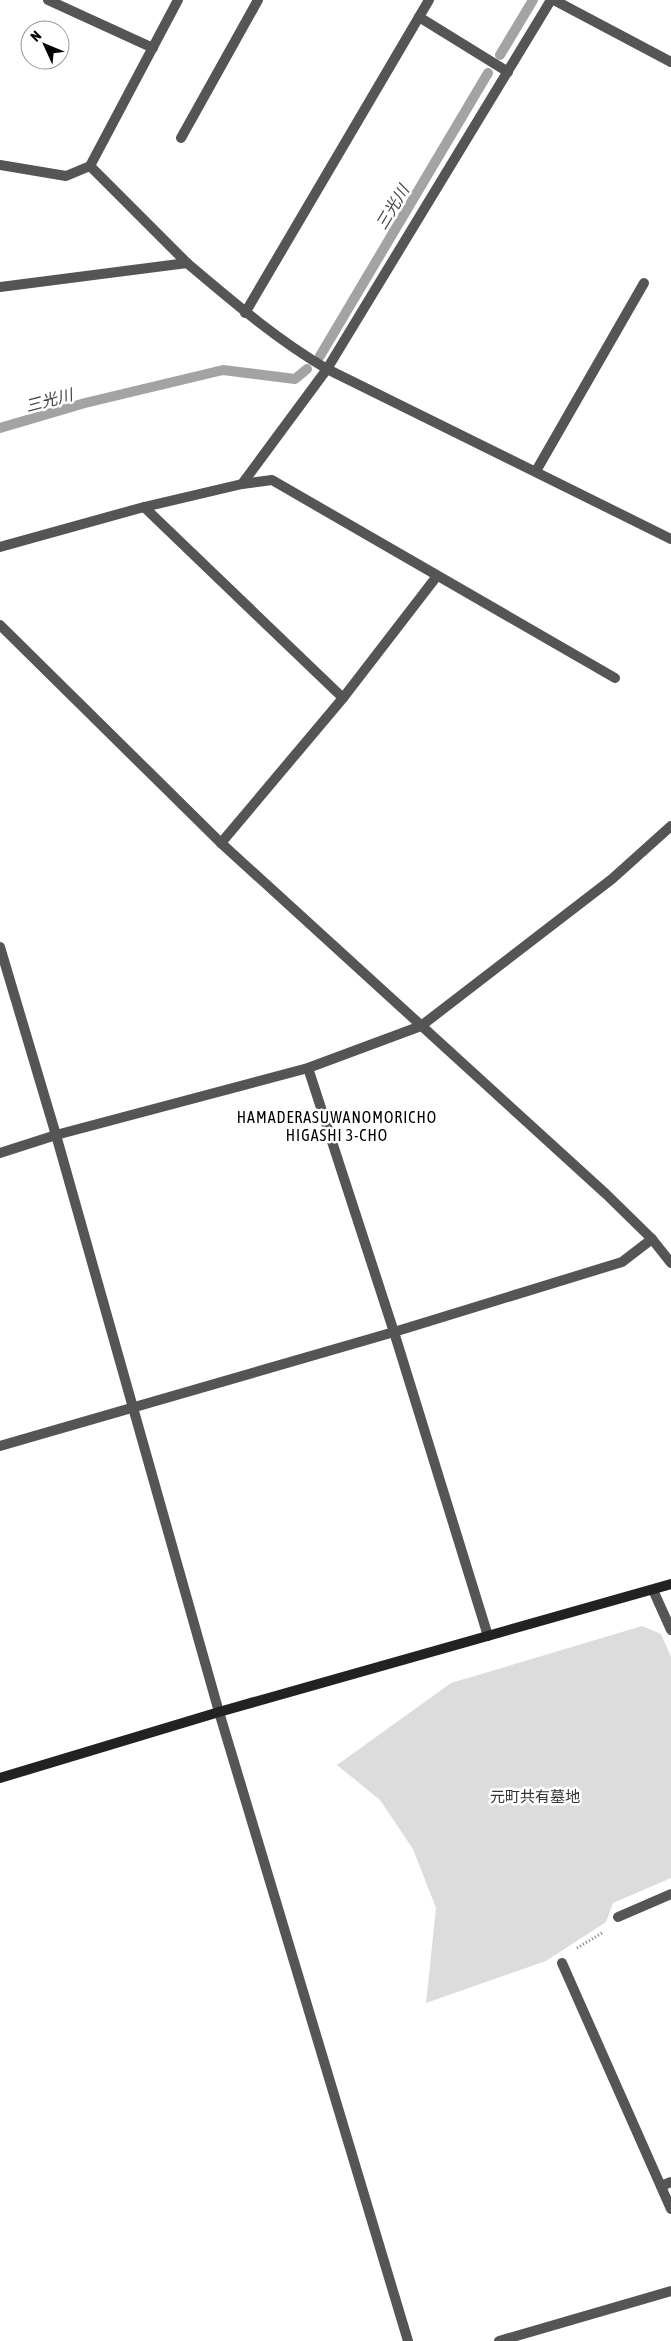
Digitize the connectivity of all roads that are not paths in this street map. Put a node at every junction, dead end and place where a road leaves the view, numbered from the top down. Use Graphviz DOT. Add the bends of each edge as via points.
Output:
graph roads {
  1 [pos="48,0"];
  2 [pos="178,0"];
  3 [pos="258,0"];
  4 [pos="429,0"];
  5 [pos="552,0"];
  6 [pos="419,17"];
  7 [pos="153,48"];
  8 [pos="671,62"];
  9 [pos="508,72"];
  10 [pos="181,138"];
  11 [pos="0,165"];
  12 [pos="90,166"];
  13 [pos="187,263"];
  14 [pos="644,283"];
  15 [pos="0,287"];
  16 [pos="245,313"];
  17 [pos="327,369"];
  18 [pos="536,471"];
  19 [pos="242,484"];
  20 [pos="144,507"];
  21 [pos="671,539"];
  22 [pos="0,547"];
  23 [pos="437,576"];
  24 [pos="0,625"];
  25 [pos="615,678"];
  26 [pos="343,698"];
  27 [pos="671,826"];
  28 [pos="221,843"];
  29 [pos="0,947"];
  30 [pos="421,1026"];
  31 [pos="308,1068"];
  32 [pos="56,1135"];
  33 [pos="0,1153"];
  34 [pos="652,1239"];
  35 [pos="671,1263"];
  36 [pos="394,1332"];
  37 [pos="133,1407"];
  38 [pos="0,1446"];
  39 [pos="671,1584"];
  40 [pos="652,1590"];
  41 [pos="671,1630"];
  42 [pos="488,1636"];
  43 [pos="219,1712"];
  44 [pos="0,1778"];
  45 [pos="671,1894"];
  46 [pos="618,1917"];
  47 [pos="562,1963"];
  48 [pos="666,2184"];
  49 [pos="671,2209"];
  50 [pos="671,2290"];
  51 [pos="408,2341"];
  52 [pos="499,2341"];
  1 -- 7 [label="street"];
  2 -- 7 [label="street"];
  3 -- 10 [label="street"];
  4 -- 6 [label="street"];
  5 -- 8 [label="street"];
  5 -- 9 [label="street"];
  6 -- 9 [label="street"];
  6 -- 16 [label="street"];
  7 -- 12 [label="street"];
  9 -- 17 [label="street"];
  11 -- 12 [label="street" via="66,176"];
  12 -- 13 [label="street"];
  13 -- 15 [label="street"];
  13 -- 16 [label="street"];
  14 -- 18 [label="street"];
  16 -- 17 [label="street"];
  17 -- 18 [label="street"];
  17 -- 19 [label="street"];
  18 -- 21 [label="street"];
  19 -- 20 [label="street"];
  19 -- 23 [label="street" via="272,480"];
  20 -- 22 [label="street"];
  20 -- 26 [label="street"];
  23 -- 25 [label="street"];
  23 -- 26 [label="street"];
  24 -- 28 [label="street"];
  26 -- 28 [label="street"];
  27 -- 30 [label="street" via="612,879"];
  28 -- 30 [label="street"];
  29 -- 32 [label="street"];
  30 -- 31 [label="street"];
  30 -- 34 [label="street"];
  31 -- 32 [label="street"];
  31 -- 36 [label="street"];
  32 -- 33 [label="street"];
  32 -- 37 [label="street"];
  34 -- 35 [label="street"];
  34 -- 36 [label="street" via="622,1262"];
  36 -- 37 [label="street"];
  36 -- 42 [label="street"];
  37 -- 38 [label="street"];
  37 -- 43 [label="street"];
  39 -- 40 [label="street"];
  40 -- 41 [label="street"];
  40 -- 42 [label="street"];
  42 -- 43 [label="street"];
  43 -- 44 [label="street"];
  43 -- 51 [label="street"];
  45 -- 46 [label="street"];
  47 -- 48 [label="street"];
  48 -- 49 [label="street"];
  50 -- 52 [label="street"];
}
